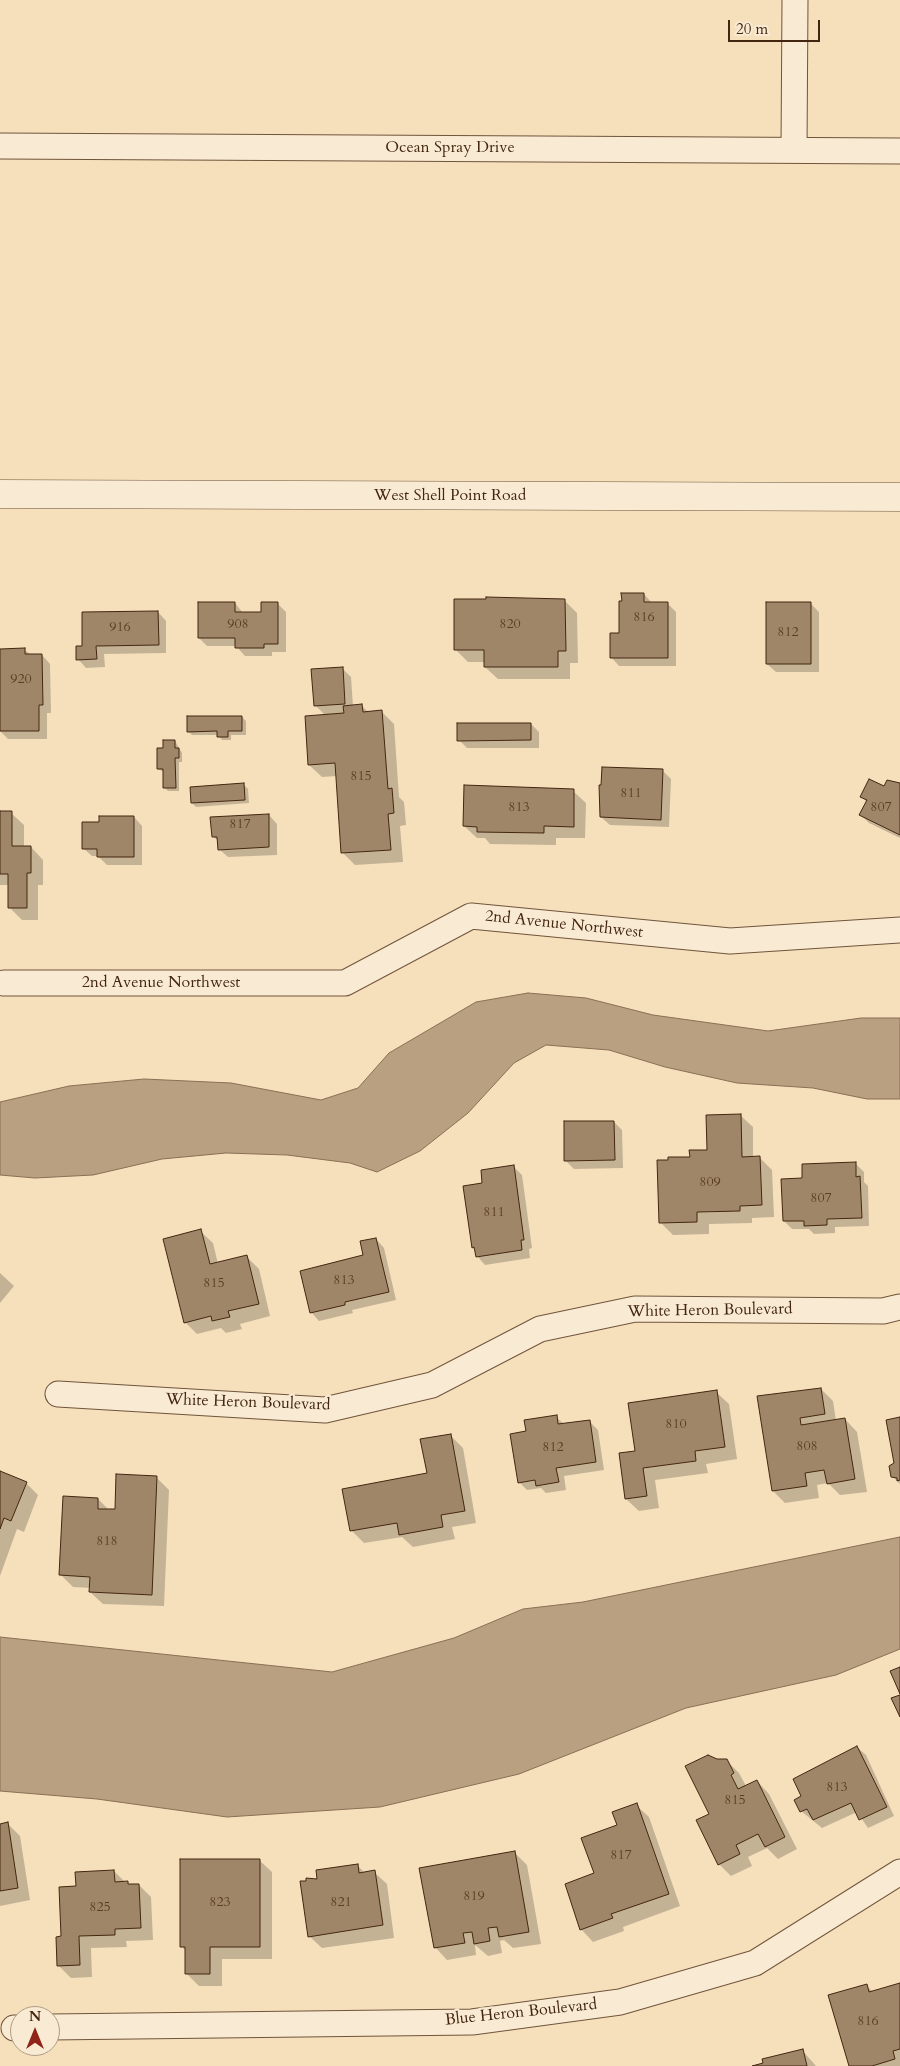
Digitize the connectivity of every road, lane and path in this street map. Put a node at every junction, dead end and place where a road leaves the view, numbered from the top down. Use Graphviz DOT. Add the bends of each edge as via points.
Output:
graph roads {
  1 [pos="795,0"];
  2 [pos="0,146"];
  3 [pos="794,150"];
  4 [pos="900,151"];
  5 [pos="0,494"];
  6 [pos="900,497"];
  7 [pos="900,930"];
  8 [pos="4,983"];
  9 [pos="900,1307"];
  10 [pos="58,1394"];
  11 [pos="900,1872"];
  12 [pos="60,2027"];
  1 -- 3 [label="street"];
  2 -- 3 [label="street, Ocean Spray Drive"];
  3 -- 4 [label="street, Ocean Spray Drive"];
  5 -- 6 [label="street, West Shell Point Road"];
  7 -- 8 [label="street, 2nd Avenue Northwest" via="730,941 471,916 344,983"];
  9 -- 10 [label="street, White Heron Boulevard" via="883,1311 635,1309 540,1329 432,1385 326,1410"];
  11 -- 12 [label="street, Blue Heron Boulevard" via="755,1963 620,2002 472,2022"];
}
